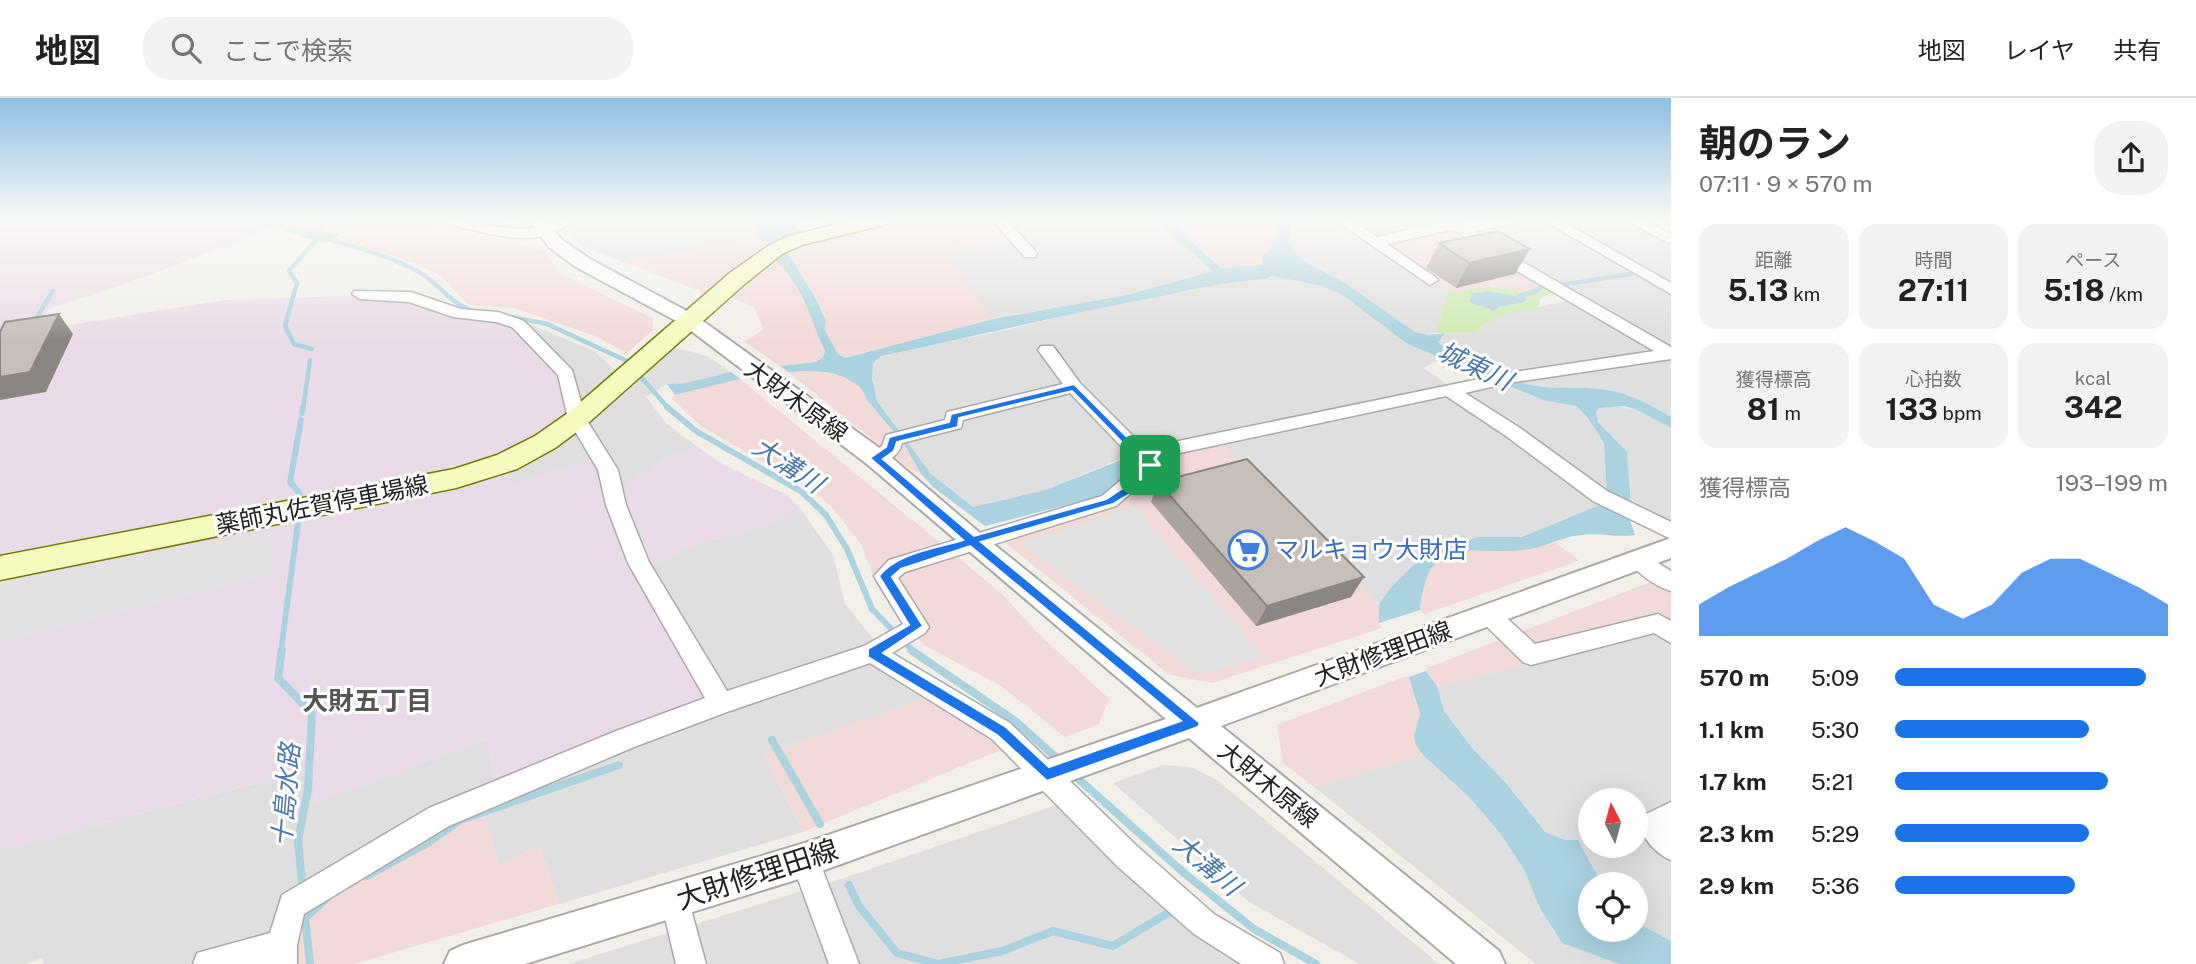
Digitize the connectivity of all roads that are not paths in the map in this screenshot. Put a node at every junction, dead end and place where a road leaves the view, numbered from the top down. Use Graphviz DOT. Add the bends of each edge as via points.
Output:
graph roads {
  1 [pos="578,260"];
  2 [pos="762,260"];
  3 [pos="1401,260"];
  4 [pos="1510,260"];
  5 [pos="1621,260"];
  6 [pos="1430,280"];
  7 [pos="1671,289"];
  8 [pos="360,294"];
  9 [pos="689,320"];
  10 [pos="1047,350"];
  11 [pos="1671,354"];
  12 [pos="1074,387"];
  13 [pos="1450,391"];
  14 [pos="577,419"];
  15 [pos="876,458"];
  16 [pos="1150,465"];
  17 [pos="1671,531"];
  18 [pos="972,541"];
  19 [pos="1671,548"];
  20 [pos="1640,560"];
  21 [pos="0,568"];
  22 [pos="1671,583"];
  23 [pos="1489,615"];
  24 [pos="1671,634"];
  25 [pos="872,653"];
  26 [pos="721,704"];
  27 [pos="1193,723"];
  28 [pos="1047,774"];
  29 [pos="1671,815"];
  30 [pos="1671,847"];
  31 [pos="805,860"];
  32 [pos="676,901"];
  33 [pos="282,955"];
  34 [pos="208,964"];
  35 [pos="463,964"];
  36 [pos="691,964"];
  37 [pos="844,964"];
  38 [pos="1269,964"];
  39 [pos="1486,964"];
  1 -- 9 [label="street, 大財木原線"];
  2 -- 9 [label="main road"];
  3 -- 6 [label="street"];
  4 -- 11 [label="street"];
  5 -- 7 [label="street"];
  8 -- 14 [label="street" via="411,297 459,314 498,317 518,324 566,374"];
  9 -- 14 [label="main road, 薬師丸佐賀停車場線"];
  9 -- 15 [label="street, 大財木原線"];
  10 -- 12 [label="street"];
  11 -- 13 [label="street"];
  12 -- 15 [label="street" via="954,416 954,424 892,439 891,449"];
  12 -- 16 [label="street"];
  13 -- 16 [label="street" via="1169,449"];
  13 -- 17 [label="street" via="1600,496"];
  14 -- 21 [label="main road, 薬師丸佐賀停車場線" via="507,462 456,478"];
  14 -- 26 [label="street" via="608,470 639,563"];
  15 -- 18 [label="street, 大財木原線"];
  16 -- 18 [label="street" via="1110,502"];
  18 -- 25 [label="street" via="897,566 885,576 917,626"];
  18 -- 27 [label="street, 大財木原線"];
  19 -- 20 [label="street, 大財修理田線"];
  20 -- 22 [label="street"];
  20 -- 23 [label="street, 大財修理田線"];
  23 -- 24 [label="street" via="1531,655 1658,623"];
  23 -- 27 [label="street, 大財修理田線"];
  25 -- 26 [label="street"];
  25 -- 28 [label="street" via="1002,731"];
  26 -- 33 [label="street" via="439,817 292,905"];
  27 -- 28 [label="street, 大財修理田線"];
  27 -- 39 [label="street, 大財木原線"];
  28 -- 31 [label="street, 大財修理田線"];
  28 -- 38 [label="street" via="1127,856 1204,924"];
  29 -- 30 [label="street" via="1652,825"];
  31 -- 32 [label="street, 大財修理田線"];
  31 -- 37 [label="street"];
  32 -- 35 [label="street, 大財修理田線"];
  32 -- 36 [label="street"];
  33 -- 34 [label="street"];
}
